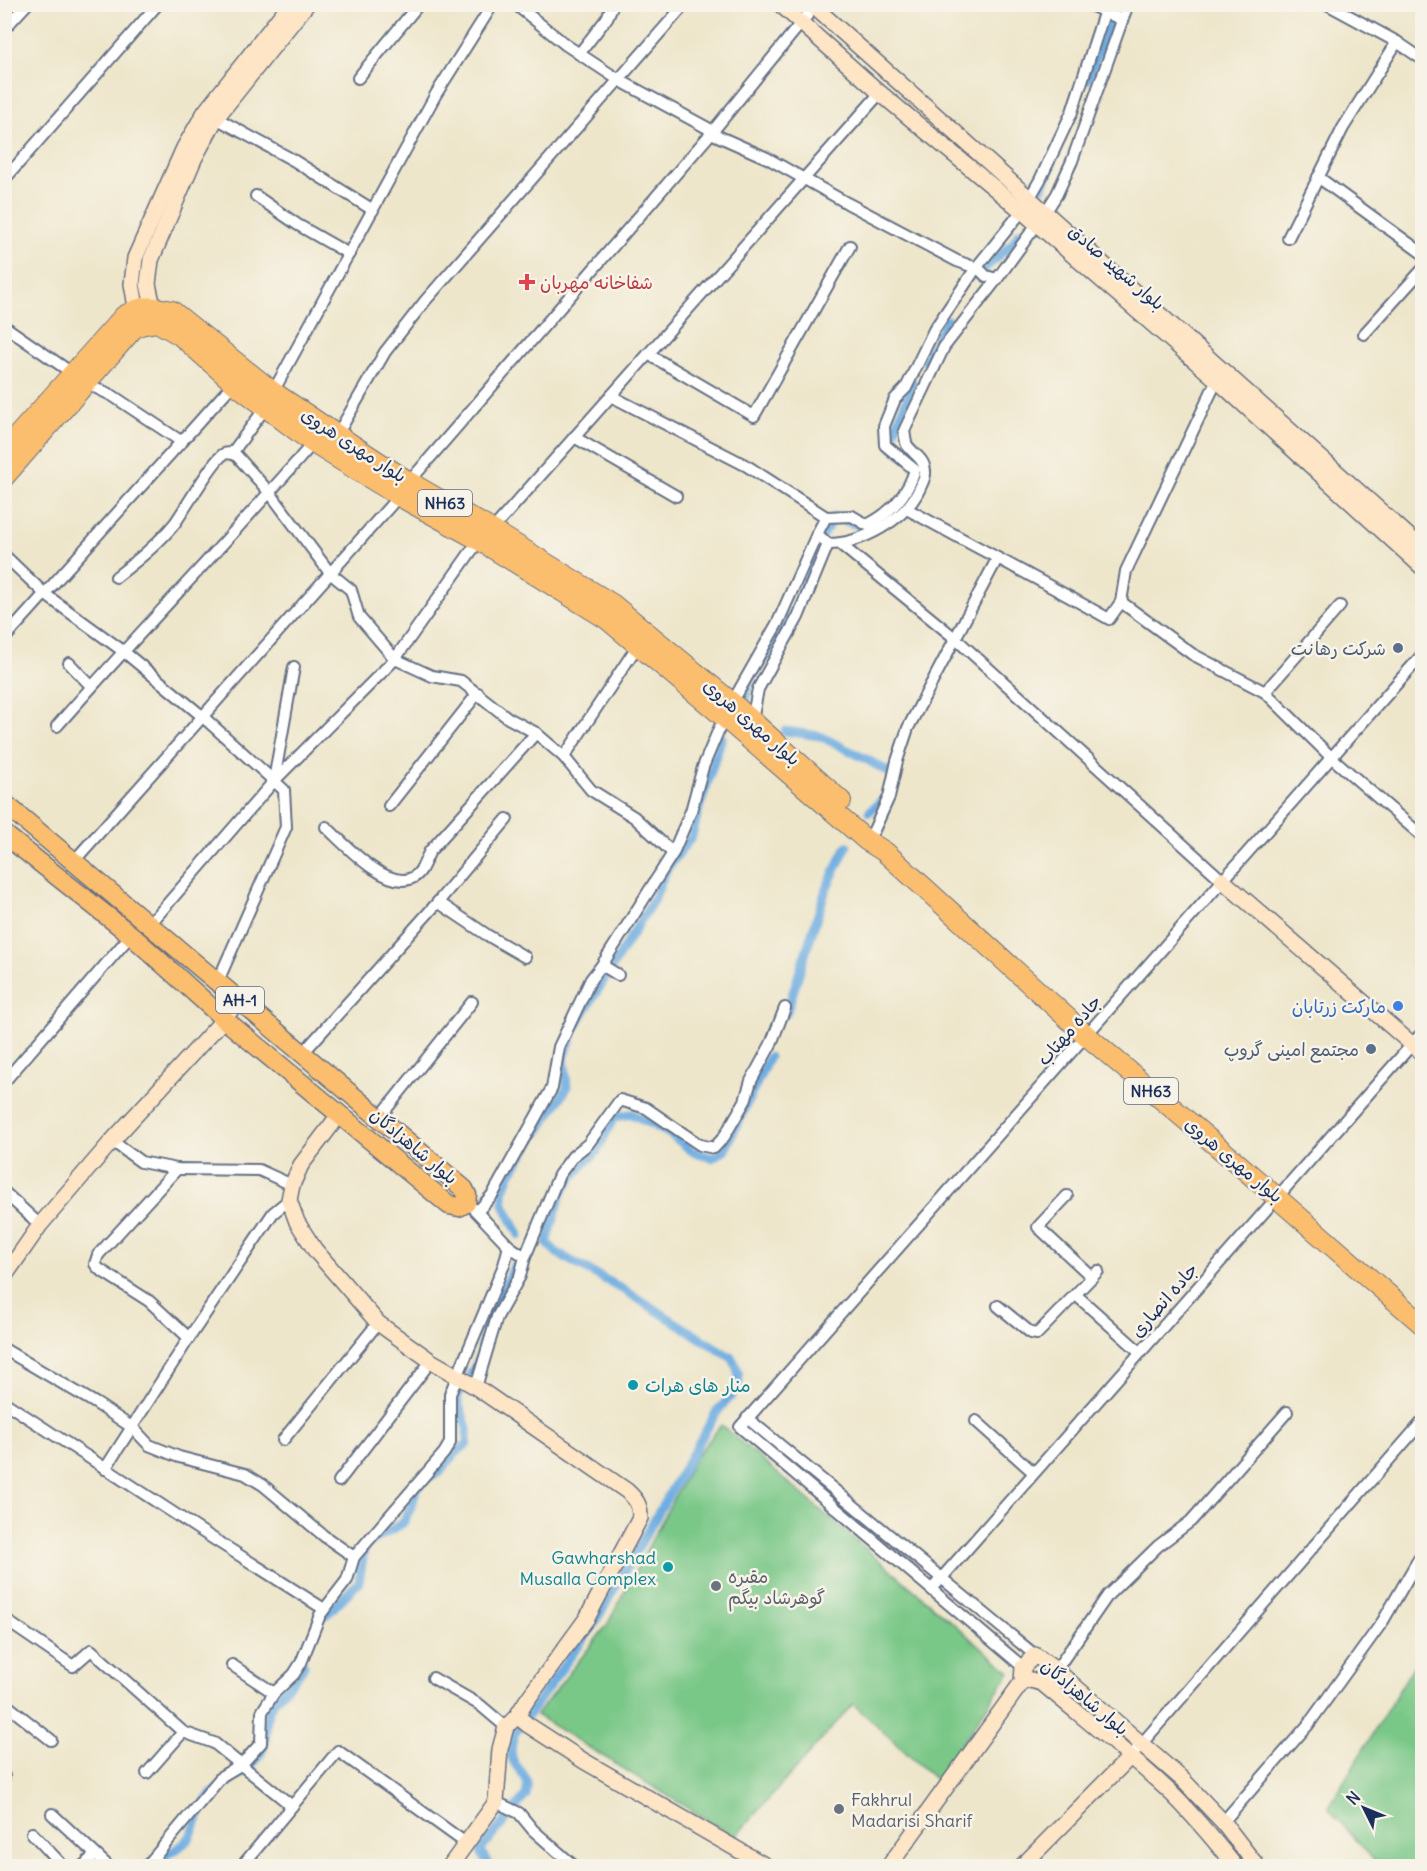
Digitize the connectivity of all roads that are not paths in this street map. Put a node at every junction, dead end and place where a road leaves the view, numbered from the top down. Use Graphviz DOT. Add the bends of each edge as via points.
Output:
graph roads {
  1 [pos="27,4"];
  2 [pos="158,4"];
  3 [pos="290,4"];
  4 [pos="307,4"];
  5 [pos="419,4"];
  6 [pos="493,4"];
  7 [pos="515,4"];
  8 [pos="613,4"];
  9 [pos="685,4"];
  10 [pos="780,4"];
  11 [pos="1088,4"];
  12 [pos="1128,4"];
  13 [pos="1327,4"];
  14 [pos="813,6"];
  15 [pos="1106,10"];
  16 [pos="1120,20"];
  17 [pos="800,22"];
  18 [pos="4,29"];
  19 [pos="1397,42"];
  20 [pos="579,54"];
  21 [pos="1422,58"];
  22 [pos="358,78"];
  23 [pos="619,80"];
  24 [pos="880,93"];
  25 [pos="216,118"];
  26 [pos="712,132"];
  27 [pos="1318,177"];
  28 [pos="804,179"];
  29 [pos="4,180"];
  30 [pos="256,196"];
  31 [pos="1026,205"];
  32 [pos="373,210"];
  33 [pos="1041,218"];
  34 [pos="1288,238"];
  35 [pos="850,246"];
  36 [pos="1422,253"];
  37 [pos="349,254"];
  38 [pos="1422,270"];
  39 [pos="984,273"];
  40 [pos="146,316"];
  41 [pos="4,326"];
  42 [pos="1364,334"];
  43 [pos="648,354"];
  44 [pos="79,378"];
  45 [pos="1217,380"];
  46 [pos="234,384"];
  47 [pos="611,396"];
  48 [pos="270,400"];
  49 [pos="337,435"];
  50 [pos="574,437"];
  51 [pos="182,442"];
  52 [pos="313,443"];
  53 [pos="232,453"];
  54 [pos="9,457"];
  55 [pos="404,489"];
  56 [pos="270,493"];
  57 [pos="676,496"];
  58 [pos="907,509"];
  59 [pos="826,517"];
  60 [pos="817,534"];
  61 [pos="486,535"];
  62 [pos="828,544"];
  63 [pos="840,544"];
  64 [pos="1422,548"];
  65 [pos="4,555"];
  66 [pos="997,559"];
  67 [pos="1422,567"];
  68 [pos="330,573"];
  69 [pos="116,577"];
  70 [pos="46,595"];
  71 [pos="1121,602"];
  72 [pos="1340,606"];
  73 [pos="4,639"];
  74 [pos="956,639"];
  75 [pos="638,645"];
  76 [pos="123,651"];
  77 [pos="1422,655"];
  78 [pos="394,660"];
  79 [pos="69,663"];
  80 [pos="294,667"];
  81 [pos="92,686"];
  82 [pos="1265,692"];
  83 [pos="478,693"];
  84 [pos="728,710"];
  85 [pos="202,716"];
  86 [pos="752,721"];
  87 [pos="57,726"];
  88 [pos="536,733"];
  89 [pos="564,757"];
  90 [pos="1331,758"];
  91 [pos="274,781"];
  92 [pos="4,803"];
  93 [pos="389,806"];
  94 [pos="507,819"];
  95 [pos="326,827"];
  96 [pos="4,834"];
  97 [pos="870,835"];
  98 [pos="1422,836"];
  99 [pos="673,853"];
  100 [pos="74,861"];
  101 [pos="1222,880"];
  102 [pos="438,902"];
  103 [pos="150,924"];
  104 [pos="131,935"];
  105 [pos="525,957"];
  106 [pos="602,965"];
  107 [pos="618,975"];
  108 [pos="218,981"];
  109 [pos="239,999"];
  110 [pos="472,1002"];
  111 [pos="785,1008"];
  112 [pos="224,1019"];
  113 [pos="1086,1035"];
  114 [pos="1419,1044"];
  115 [pos="303,1053"];
  116 [pos="4,1082"];
  117 [pos="339,1115"];
  118 [pos="380,1117"];
  119 [pos="112,1141"];
  120 [pos="177,1169"];
  121 [pos="292,1185"];
  122 [pos="4,1192"];
  123 [pos="1067,1196"];
  124 [pos="1277,1197"];
  125 [pos="289,1200"];
  126 [pos="472,1207"];
  127 [pos="40,1225"];
  128 [pos="508,1246"];
  129 [pos="525,1257"];
  130 [pos="4,1277"];
  131 [pos="1076,1295"];
  132 [pos="998,1306"];
  133 [pos="378,1323"];
  134 [pos="1422,1324"];
  135 [pos="189,1338"];
  136 [pos="4,1349"];
  137 [pos="1140,1352"];
  138 [pos="431,1361"];
  139 [pos="457,1377"];
  140 [pos="476,1387"];
  141 [pos="4,1402"];
  142 [pos="1287,1412"];
  143 [pos="976,1421"];
  144 [pos="1422,1422"];
  145 [pos="744,1423"];
  146 [pos="133,1428"];
  147 [pos="283,1440"];
  148 [pos="105,1468"];
  149 [pos="1033,1472"];
  150 [pos="339,1481"];
  151 [pos="1422,1555"];
  152 [pos="354,1557"];
  153 [pos="941,1578"];
  154 [pos="932,1589"];
  155 [pos="324,1609"];
  156 [pos="5,1622"];
  157 [pos="1035,1655"];
  158 [pos="232,1665"];
  159 [pos="1056,1670"];
  160 [pos="1022,1674"];
  161 [pos="433,1678"];
  162 [pos="274,1693"];
  163 [pos="4,1703"];
  164 [pos="523,1720"];
  165 [pos="506,1727"];
  166 [pos="183,1732"];
  167 [pos="51,1740"];
  168 [pos="1141,1745"];
  169 [pos="1130,1757"];
  170 [pos="242,1764"];
  171 [pos="147,1773"];
  172 [pos="501,1805"];
  173 [pos="292,1806"];
  174 [pos="52,1814"];
  175 [pos="1223,1822"];
  176 [pos="32,1833"];
  177 [pos="467,1844"];
  178 [pos="95,1855"];
  179 [pos="756,1864"];
  180 [pos="63,1866"];
  181 [pos="83,1866"];
  182 [pos="108,1866"];
  183 [pos="147,1866"];
  184 [pos="242,1866"];
  185 [pos="450,1866"];
  186 [pos="574,1866"];
  187 [pos="889,1866"];
  188 [pos="1022,1866"];
  189 [pos="1235,1866"];
  190 [pos="1257,1866"];
  1 -- 18 [label="street"];
  2 -- 29 [label="street"];
  3 -- 40 [label="main road" via="205,112 184,148 135,258 132,284"];
  4 -- 25 [label="main road"];
  5 -- 22 [label="street"];
  6 -- 32 [label="street" via="436,94"];
  7 -- 20 [label="street"];
  8 -- 20 [label="street" via="608,18"];
  9 -- 23 [label="street"];
  10 -- 17 [label="main road, بلوار شهید صادق"];
  11 -- 15 [label="street"];
  12 -- 16 [label="street"];
  13 -- 19 [label="street"];
  14 -- 17 [label="street"];
  14 -- 31 [label="main road, بلوار شهید صادق"];
  15 -- 16 [label="street"];
  15 -- 31 [label="street" via="1072,112"];
  16 -- 33 [label="street" via="1072,161"];
  17 -- 24 [label="main road, بلوار شهید صادق"];
  17 -- 26 [label="street"];
  19 -- 21 [label="street"];
  19 -- 27 [label="street" via="1343,128"];
  20 -- 23 [label="street"];
  23 -- 26 [label="street"];
  23 -- 49 [label="street" via="425,301 385,352"];
  24 -- 28 [label="street"];
  24 -- 31 [label="main road, بلوار شهید صادق"];
  25 -- 32 [label="street"];
  25 -- 40 [label="main road" via="151,260"];
  26 -- 28 [label="street"];
  26 -- 55 [label="street"];
  27 -- 34 [label="street"];
  27 -- 36 [label="street"];
  28 -- 39 [label="street"];
  28 -- 43 [label="street"];
  30 -- 37 [label="street"];
  31 -- 33 [label="main road, بلوار شهید صادق"];
  31 -- 39 [label="street"];
  32 -- 37 [label="street"];
  33 -- 39 [label="street"];
  33 -- 45 [label="main road, بلوار شهید صادق"];
  33 -- 64 [label="main road, بلوار شهید صادق"];
  35 -- 43 [label="street" via="754,416"];
  37 -- 48 [label="street"];
  38 -- 42 [label="street"];
  39 -- 58 [label="street" via="904,431 906,443 924,462 926,474"];
  39 -- 59 [label="street" via="934,330 884,426 885,445 915,470 910,487 886,515 867,525 852,516"];
  40 -- 44 [label="highway"];
  40 -- 46 [label="highway, بلوار مهری هروی / NH63" via="180,335"];
  40 -- 48 [label="highway, بلوار مهری هروی / NH63" via="172,311"];
  41 -- 44 [label="street"];
  43 -- 47 [label="street"];
  44 -- 51 [label="street"];
  44 -- 54 [label="highway"];
  45 -- 67 [label="main road, بلوار شهید صادق"];
  45 -- 71 [label="street" via="1126,571"];
  46 -- 48 [label="highway, بلوار مهری هروی / NH63"];
  46 -- 51 [label="street"];
  47 -- 50 [label="street"];
  47 -- 59 [label="street" via="747,466"];
  48 -- 49 [label="highway, بلوار مهری هروی / NH63"];
  48 -- 52 [label="highway, بلوار مهری هروی / NH63"];
  48 -- 53 [label="street"];
  49 -- 55 [label="highway, بلوار مهری هروی / NH63"];
  50 -- 57 [label="street"];
  50 -- 61 [label="street"];
  51 -- 70 [label="street"];
  52 -- 55 [label="highway, بلوار مهری هروی / NH63"];
  52 -- 56 [label="street"];
  53 -- 56 [label="street"];
  53 -- 69 [label="street" via="220,458 157,543"];
  55 -- 61 [label="highway, بلوار مهری هروی / NH63"];
  55 -- 68 [label="street"];
  56 -- 68 [label="street"];
  56 -- 76 [label="street"];
  58 -- 63 [label="street" via="880,529"];
  58 -- 66 [label="street"];
  59 -- 60 [label="street"];
  60 -- 62 [label="street"];
  60 -- 84 [label="street" via="778,622"];
  61 -- 75 [label="highway, بلوار مهری هروی / NH63"];
  61 -- 78 [label="street"];
  61 -- 84 [label="highway, بلوار مهری هروی / NH63" via="612,604"];
  62 -- 63 [label="street"];
  62 -- 86 [label="street" via="798,617 758,689"];
  63 -- 74 [label="street"];
  65 -- 70 [label="street"];
  66 -- 71 [label="street" via="1109,619"];
  66 -- 74 [label="street"];
  68 -- 78 [label="street" via="351,590 359,617"];
  68 -- 85 [label="street"];
  70 -- 73 [label="street"];
  70 -- 76 [label="street"];
  71 -- 82 [label="street" via="1192,654"];
  72 -- 82 [label="street"];
  74 -- 97 [label="street" via="908,728 890,797"];
  74 -- 101 [label="street"];
  75 -- 84 [label="highway, بلوار مهری هروی / NH63"];
  75 -- 89 [label="street"];
  76 -- 81 [label="street"];
  76 -- 85 [label="street"];
  77 -- 90 [label="street, جاده مهتاب"];
  78 -- 83 [label="street" via="432,676 461,681"];
  78 -- 91 [label="street"];
  79 -- 81 [label="street"];
  80 -- 91 [label="street"];
  81 -- 87 [label="street"];
  82 -- 90 [label="street"];
  83 -- 88 [label="street" via="508,718"];
  83 -- 93 [label="street"];
  84 -- 86 [label="highway, بلوار مهری هروی / NH63"];
  84 -- 97 [label="highway, بلوار مهری هروی / NH63"];
  84 -- 99 [label="street"];
  85 -- 91 [label="street"];
  85 -- 100 [label="street"];
  86 -- 97 [label="highway, بلوار مهری هروی / NH63"];
  88 -- 89 [label="street"];
  88 -- 95 [label="street" via="430,851 419,873 412,878 388,878"];
  89 -- 99 [label="street" via="591,790 634,817"];
  90 -- 98 [label="street"];
  90 -- 101 [label="street, جاده مهتاب"];
  91 -- 103 [label="street"];
  91 -- 108 [label="street" via="284,790 286,827"];
  92 -- 100 [label="main road, بلوار شاهزادگان / AH-1"];
  94 -- 102 [label="street"];
  96 -- 104 [label="main road, بلوار شاهزادگان / AH-1"];
  97 -- 113 [label="highway, بلوار مهری هروی / NH63"];
  99 -- 106 [label="street"];
  100 -- 103 [label="main road, بلوار شاهزادگان / AH-1"];
  101 -- 113 [label="street, جاده مهتاب"];
  101 -- 114 [label="main road"];
  102 -- 105 [label="street"];
  102 -- 115 [label="street"];
  103 -- 108 [label="main road, بلوار شاهزادگان / AH-1"];
  104 -- 112 [label="main road, بلوار شاهزادگان / AH-1"];
  104 -- 116 [label="street"];
  106 -- 107 [label="street"];
  106 -- 126 [label="street" via="591,979 559,1047 552,1089 493,1194"];
  108 -- 109 [label="main road, بلوار شاهزادگان / AH-1"];
  109 -- 112 [label="main road"];
  109 -- 115 [label="main road, بلوار شاهزادگان / AH-1"];
  110 -- 118 [label="street"];
  111 -- 129 [label="street" via="745,1101 714,1148 700,1145 646,1108 620,1100 560,1175"];
  112 -- 117 [label="main road, بلوار شاهزادگان / AH-1"];
  112 -- 119 [label="main road"];
  113 -- 124 [label="highway, بلوار مهری هروی / NH63"];
  113 -- 145 [label="street, جاده مهتاب"];
  114 -- 124 [label="street, جاده انصاری"];
  115 -- 118 [label="main road, بلوار شاهزادگان / AH-1"];
  117 -- 121 [label="main road"];
  117 -- 126 [label="main road, بلوار شاهزادگان / AH-1" via="449,1205"];
  118 -- 126 [label="main road, بلوار شاهزادگان / AH-1" via="464,1188"];
  119 -- 120 [label="street" via="141,1162"];
  119 -- 127 [label="main road"];
  120 -- 121 [label="street" via="259,1170"];
  120 -- 135 [label="street" via="95,1263 149,1301"];
  121 -- 125 [label="main road"];
  122 -- 127 [label="street"];
  123 -- 131 [label="street" via="1038,1227 1095,1274"];
  124 -- 134 [label="highway, بلوار مهری هروی / NH63"];
  124 -- 137 [label="street, جاده انصاری"];
  125 -- 133 [label="main road" via="297,1222 315,1250"];
  125 -- 135 [label="street" via="273,1213"];
  126 -- 128 [label="street"];
  127 -- 130 [label="main road"];
  128 -- 129 [label="street"];
  128 -- 139 [label="street"];
  129 -- 140 [label="street" via="520,1276 497,1317"];
  131 -- 132 [label="street" via="1037,1334"];
  131 -- 137 [label="street"];
  133 -- 138 [label="main road"];
  133 -- 147 [label="street"];
  135 -- 146 [label="street"];
  136 -- 146 [label="street"];
  137 -- 149 [label="street, جاده انصاری"];
  138 -- 139 [label="main road"];
  138 -- 150 [label="street"];
  139 -- 140 [label="main road"];
  139 -- 152 [label="street" via="450,1394 450,1443"];
  140 -- 164 [label="main road" via="627,1491 640,1507 639,1518 587,1618 526,1700"];
  141 -- 148 [label="street"];
  142 -- 159 [label="street" via="1191,1521 1158,1546 1108,1595"];
  143 -- 149 [label="street"];
  144 -- 168 [label="street"];
  145 -- 153 [label="street"];
  145 -- 154 [label="street"];
  146 -- 148 [label="street"];
  146 -- 152 [label="street" via="149,1444 169,1453 245,1474"];
  148 -- 155 [label="street"];
  149 -- 153 [label="street, جاده انصاری"];
  151 -- 175 [label="street" via="1383,1621 1308,1725"];
  152 -- 155 [label="street" via="347,1580"];
  153 -- 154 [label="street, جاده انصاری"];
  153 -- 157 [label="street"];
  154 -- 160 [label="street"];
  155 -- 162 [label="street" via="301,1663"];
  156 -- 166 [label="street" via="74,1666 91,1650"];
  157 -- 159 [label="main road, بلوار شاهزادگان"];
  157 -- 160 [label="main road, بلوار شاهزادگان"];
  158 -- 162 [label="street"];
  159 -- 168 [label="main road, بلوار شاهزادگان"];
  160 -- 169 [label="main road, بلوار شاهزادگان" via="1042,1683"];
  160 -- 187 [label="main road"];
  161 -- 165 [label="street" via="480,1705"];
  162 -- 170 [label="street" via="262,1712 261,1743"];
  163 -- 167 [label="street"];
  164 -- 165 [label="main road"];
  164 -- 179 [label="main road"];
  165 -- 172 [label="main road" via="500,1749"];
  166 -- 170 [label="street" via="214,1743"];
  166 -- 171 [label="street"];
  168 -- 169 [label="street"];
  168 -- 175 [label="main road, بلوار شاهزادگان" via="1182,1779"];
  169 -- 188 [label="main road"];
  169 -- 189 [label="main road, بلوار شاهزادگان" via="1171,1794"];
  170 -- 173 [label="street"];
  170 -- 183 [label="street" via="222,1776"];
  172 -- 177 [label="main road"];
  172 -- 186 [label="street" via="519,1813"];
  173 -- 177 [label="street" via="338,1751"];
  173 -- 184 [label="street"];
  174 -- 178 [label="street"];
  175 -- 190 [label="main road, بلوار شاهزادگان"];
  176 -- 180 [label="street"];
  177 -- 185 [label="main road"];
  178 -- 181 [label="street"];
  178 -- 182 [label="street"];
}
